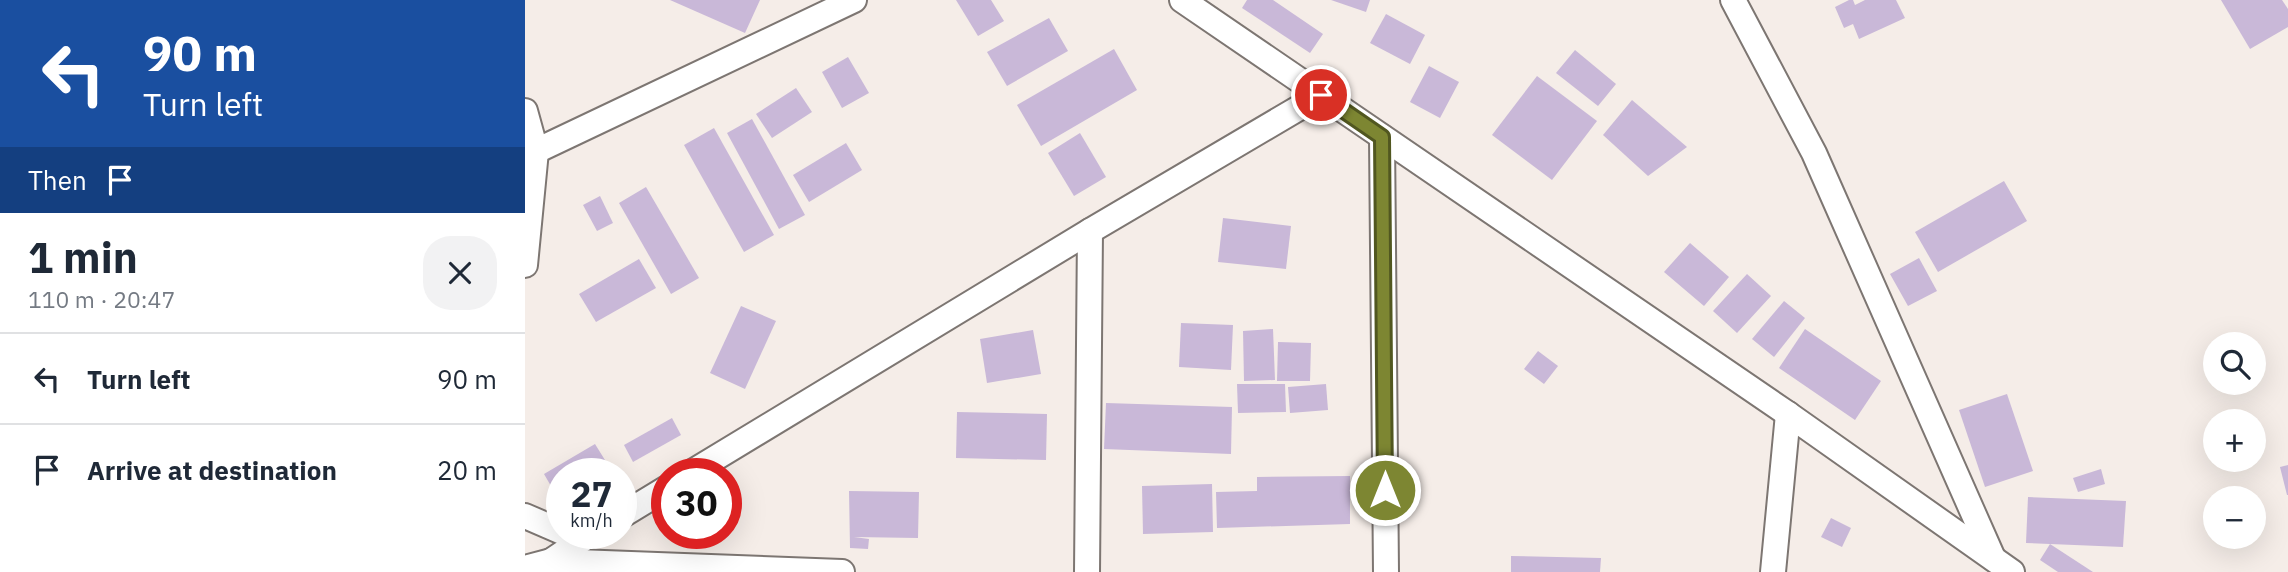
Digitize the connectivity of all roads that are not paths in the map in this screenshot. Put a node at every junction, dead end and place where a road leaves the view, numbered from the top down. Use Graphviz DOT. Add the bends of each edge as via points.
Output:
graph roads {
  1 [pos="853,0"];
  2 [pos="1182,0"];
  3 [pos="1733,0"];
  4 [pos="1321,95"];
  5 [pos="525,111"];
  6 [pos="1382,137"];
  7 [pos="536,151"];
  8 [pos="1090,231"];
  9 [pos="525,265"];
  10 [pos="1788,414"];
  11 [pos="715,458"];
  12 [pos="525,516"];
  13 [pos="546,524"];
  14 [pos="562,549"];
  15 [pos="551,561"];
  16 [pos="2003,566"];
  17 [pos="525,568"];
  18 [pos="842,572"];
  19 [pos="1087,572"];
  20 [pos="1386,572"];
  21 [pos="1773,572"];
  1 -- 7 [label="street"];
  2 -- 4 [label="street"];
  3 -- 16 [label="street" via="1814,153"];
  4 -- 6 [label="street"];
  4 -- 8 [label="street"];
  5 -- 7 [label="street"];
  6 -- 10 [label="street"];
  6 -- 20 [label="street"];
  7 -- 9 [label="street"];
  8 -- 11 [label="street"];
  8 -- 19 [label="street"];
  10 -- 16 [label="street"];
  10 -- 21 [label="street"];
  12 -- 13 [label="street"];
  14 -- 15 [label="street"];
  15 -- 17 [label="street"];
  15 -- 18 [label="street"];
}
